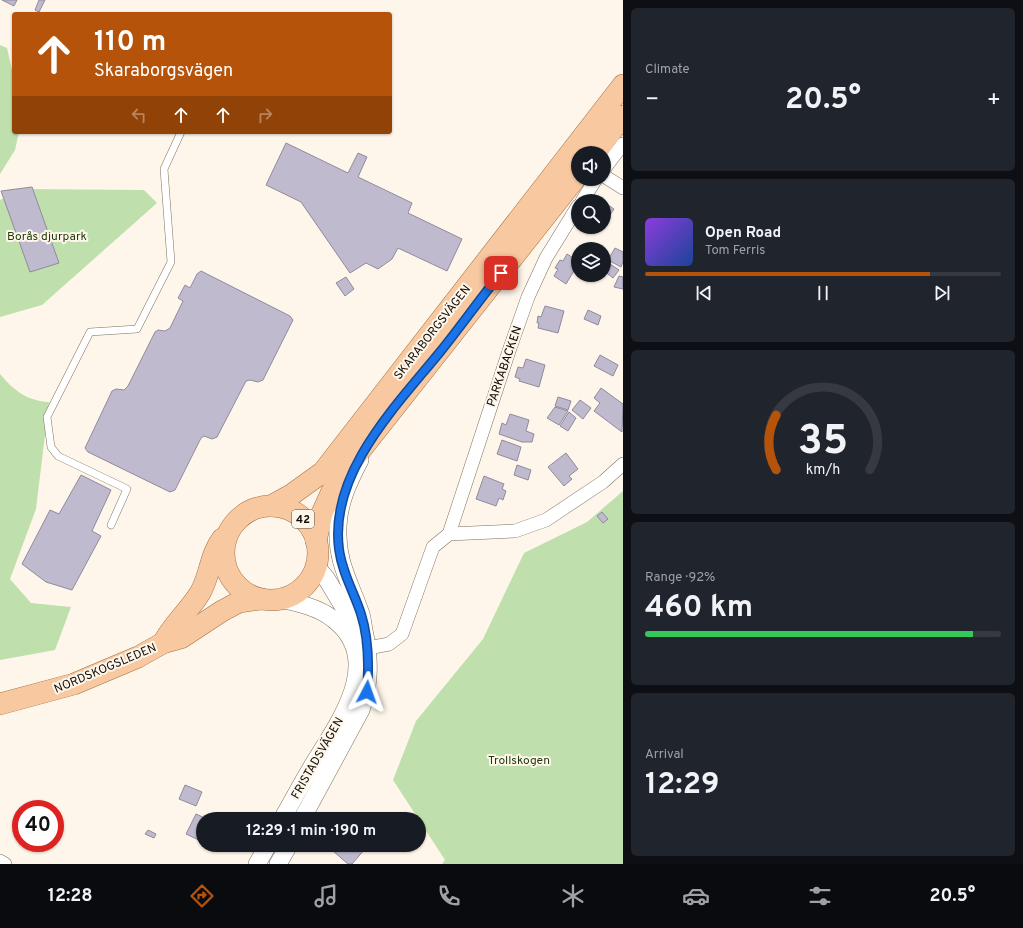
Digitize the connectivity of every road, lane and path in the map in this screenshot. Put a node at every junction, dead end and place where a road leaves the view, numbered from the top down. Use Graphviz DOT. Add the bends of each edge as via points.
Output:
graph roads {
  1 [pos="623,85"];
  2 [pos="623,116"];
  3 [pos="179,134"];
  4 [pos="623,144"];
  5 [pos="600,146"];
  6 [pos="611,160"];
  7 [pos="611,180"];
  8 [pos="571,184"];
  9 [pos="623,188"];
  10 [pos="571,217"];
  11 [pos="372,437"];
  12 [pos="623,464"];
  13 [pos="271,506"];
  14 [pos="111,525"];
  15 [pos="229,530"];
  16 [pos="449,534"];
  17 [pos="316,541"];
  18 [pos="316,566"];
  19 [pos="270,599"];
  20 [pos="163,643"];
  21 [pos="368,648"];
  22 [pos="0,704"];
  23 [pos="286,812"];
  24 [pos="306,812"];
  25 [pos="264,852"];
  26 [pos="285,852"];
  27 [pos="0,861"];
  28 [pos="5,864"];
  29 [pos="257,864"];
  30 [pos="278,864"];
  1 -- 13 [label="main road, SKARABORGSVÄGEN / 42" via="323,472"];
  2 -- 5 [label="main road"];
  3 -- 14 [label="lane" via="164,169 171,262 137,329 90,332 46,417 51,447 58,456 127,489"];
  4 -- 6 [label="street"];
  7 -- 9 [label="street"];
  8 -- 11 [label="main road, SKARABORGSVÄGEN / 42"];
  10 -- 16 [label="street, PARKABACKEN" via="546,258 528,297"];
  11 -- 17 [label="main road, SKARABORGSVÄGEN / 42" via="334,486 322,513"];
  11 -- 21 [label="street, FRISTADSVÄGEN" via="350,479 340,509 338,527 344,573 362,616"];
  12 -- 16 [label="street" via="603,482 546,520 515,531"];
  13 -- 15 [label="main road, 42" via="254,508 246,512"];
  13 -- 17 [label="main road, 42" via="296,513 309,525"];
  15 -- 19 [label="main road, 42" via="223,556 228,572 238,587 252,596"];
  15 -- 20 [label="main road, NORDSKOGSLEDEN / 42" via="217,546 201,591 188,611 171,628"];
  16 -- 21 [label="street" via="433,547 402,634 389,644"];
  17 -- 18 [label="main road, 42"];
  18 -- 19 [label="main road, 42" via="302,588 287,597"];
  18 -- 21 [label="street, FRISTADSVÄGEN" via="348,611"];
  19 -- 20 [label="main road, NORDSKOGSLEDEN / 42" via="239,602 181,638"];
  19 -- 23 [label="street, FRISTADSVÄGEN" via="306,605 334,619 348,635 357,662 354,693"];
  20 -- 22 [label="main road, NORDSKOGSLEDEN / 42" via="138,657 74,684"];
  21 -- 24 [label="street, FRISTADSVÄGEN" via="367,692 361,710"];
  25 -- 29 [label="street"];
  26 -- 30 [label="street"];
  27 -- 28 [label="street"];
}
